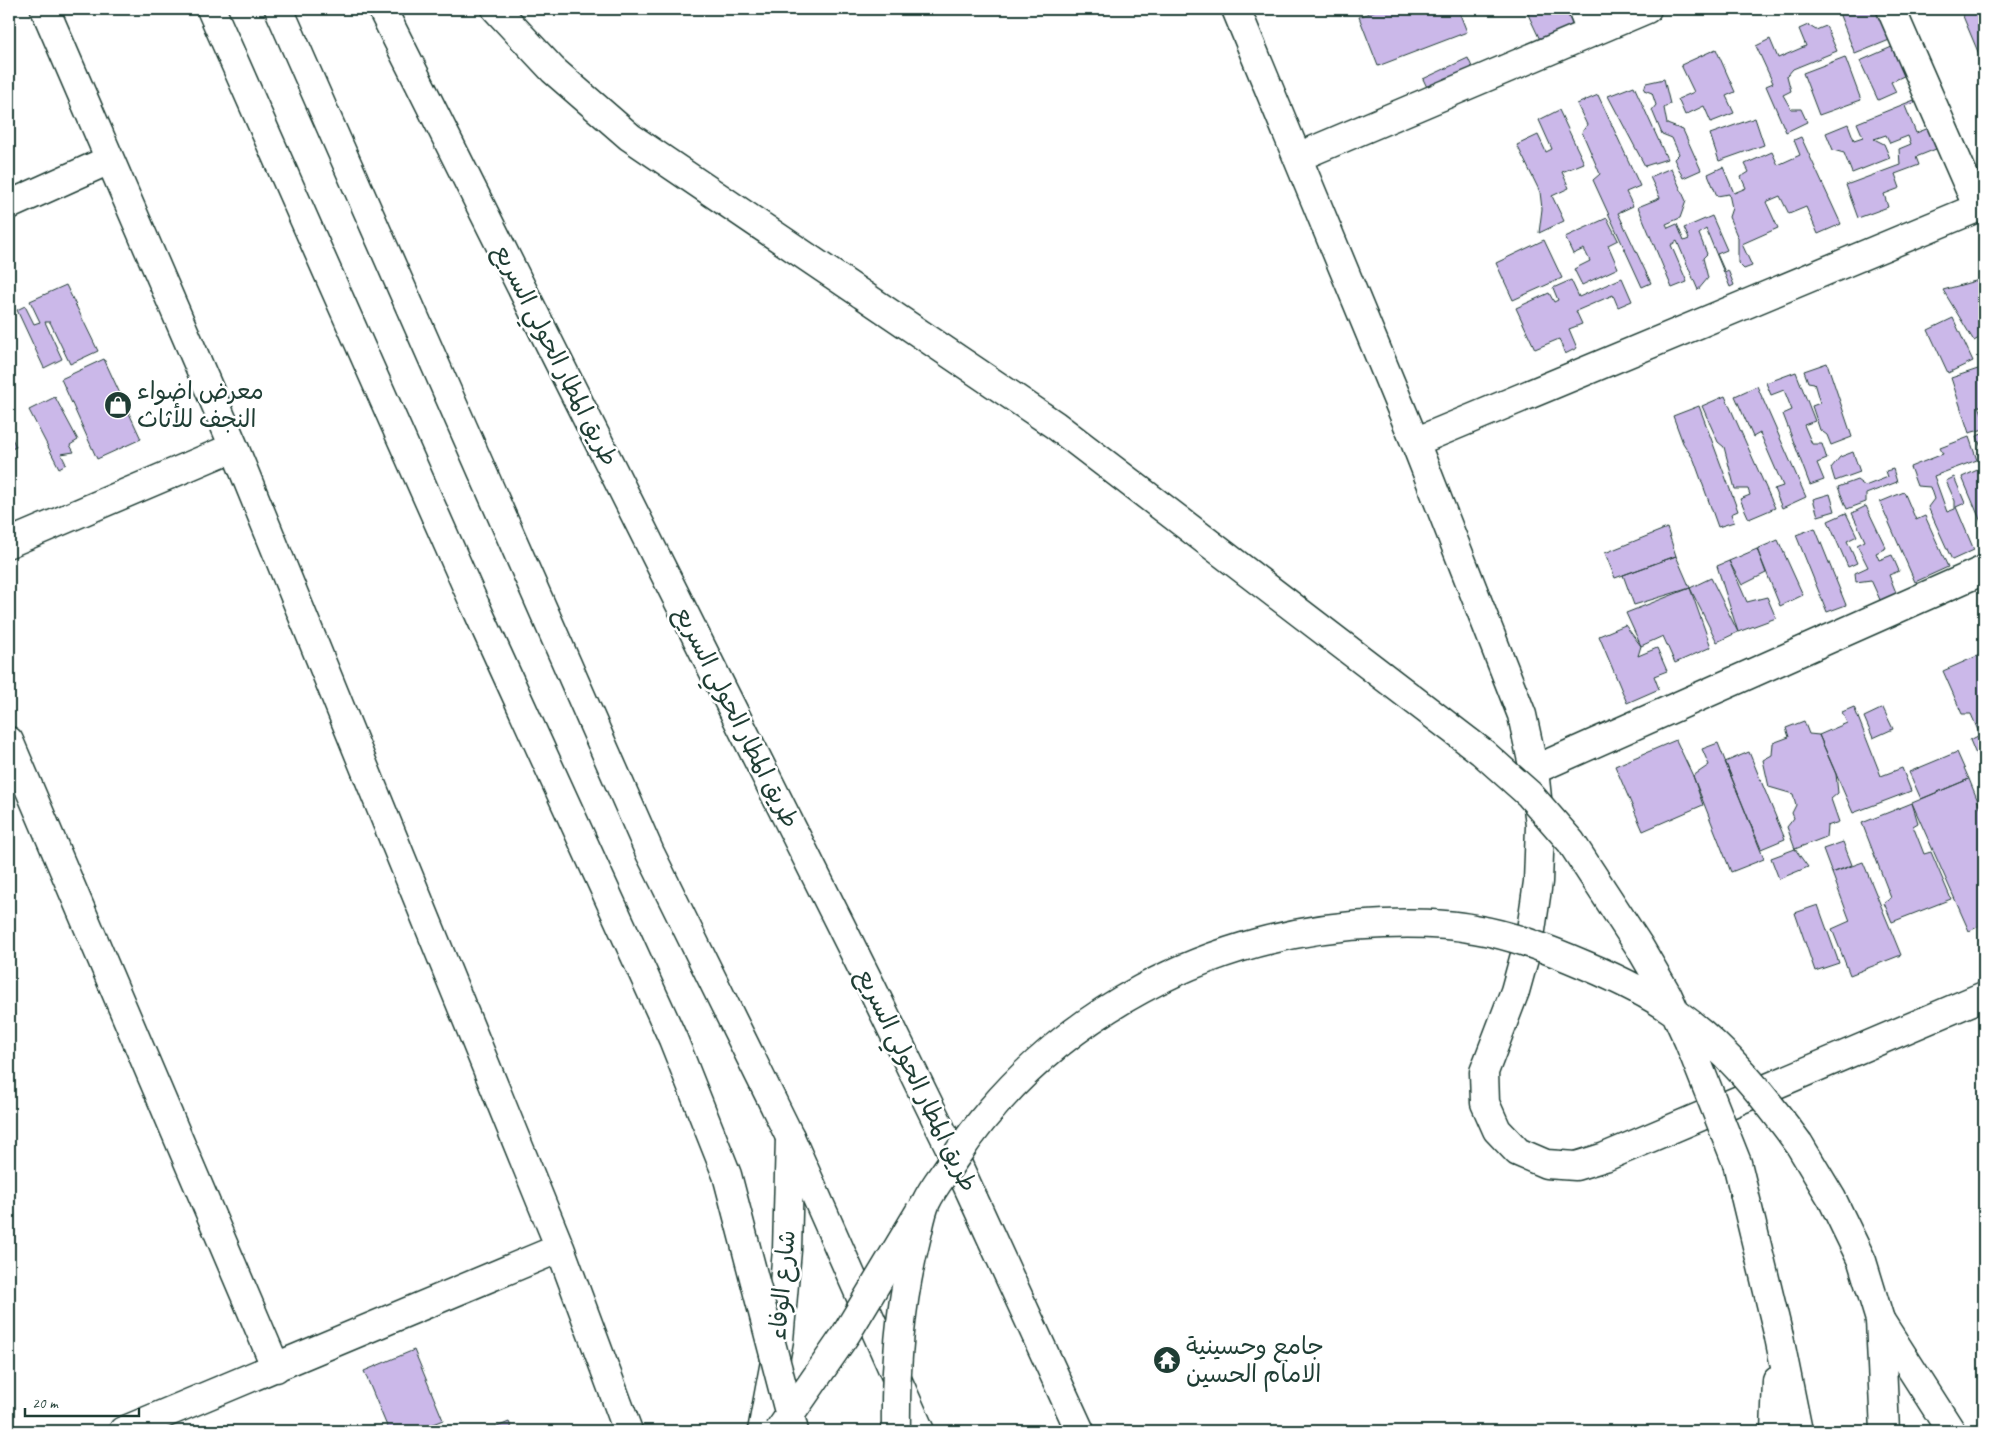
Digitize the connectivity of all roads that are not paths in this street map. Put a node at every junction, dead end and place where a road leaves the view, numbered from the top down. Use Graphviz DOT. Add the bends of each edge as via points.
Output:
graph roads {
  1 [pos="45,9"];
  2 [pos="211,9"];
  3 [pos="278,9"];
  4 [pos="382,9"];
  5 [pos="496,9"];
  6 [pos="1236,9"];
  7 [pos="1647,9"];
  8 [pos="1892,9"];
  9 [pos="1586,21"];
  10 [pos="1298,157"];
  11 [pos="109,160"];
  12 [pos="9,205"];
  13 [pos="1981,207"];
  14 [pos="1415,442"];
  15 [pos="234,447"];
  16 [pos="9,542"];
  17 [pos="1984,570"];
  18 [pos="9,741"];
  19 [pos="1534,770"];
  20 [pos="1984,996"];
  21 [pos="790,1137"];
  22 [pos="925,1204"];
  23 [pos="560,1248"];
  24 [pos="1880,1320"];
  25 [pos="1779,1337"];
  26 [pos="276,1368"];
  27 [pos="123,1431"];
  28 [pos="628,1431"];
  29 [pos="762,1431"];
  30 [pos="778,1431"];
  31 [pos="794,1431"];
  32 [pos="896,1431"];
  33 [pos="920,1431"];
  34 [pos="1080,1431"];
  35 [pos="1775,1431"];
  36 [pos="1798,1431"];
  37 [pos="1886,1431"];
  38 [pos="1951,1431"];
  1 -- 11 [label="main road"];
  2 -- 31 [label="main road, bridge" via="475,605 673,1038 727,1175"];
  3 -- 21 [label="main road" via="650,853"];
  4 -- 34 [label="main road, طريق المطار الحولي السريع" via="870,984 969,1187"];
  5 -- 25 [label="main road, bridge" via="553,70 630,137 1056,425 1482,752 1529,794 1571,842 1667,994 1736,1164"];
  6 -- 10 [label="main road"];
  7 -- 9 [label="main road"];
  8 -- 13 [label="main road"];
  9 -- 10 [label="main road"];
  10 -- 14 [label="main road"];
  11 -- 12 [label="main road"];
  11 -- 15 [label="main road"];
  13 -- 14 [label="main road"];
  14 -- 19 [label="main road" via="1522,715"];
  15 -- 16 [label="main road"];
  15 -- 23 [label="main road"];
  17 -- 19 [label="main road"];
  18 -- 26 [label="main road"];
  19 -- 20 [label="main road" via="1540,826 1538,882 1530,938 1515,992 1484,1072 1485,1102 1497,1130 1518,1152 1546,1164 1576,1166 1605,1157"];
  21 -- 29 [label="main road, شارع الوفاء" via="779,1340"];
  21 -- 33 [label="main road"];
  22 -- 24 [label="main road, bridge" via="975,1127 1017,1081 1071,1034 1115,1003 1170,974 1228,951 1288,934 1350,925 1413,923 1475,929 1554,952 1623,981 1674,1012 1723,1050 1782,1122 1832,1199 1862,1261"];
  22 -- 30 [label="main road, bridge" via="846,1334"];
  22 -- 32 [label="main road, bridge" via="907,1276 897,1344"];
  23 -- 26 [label="main road"];
  23 -- 28 [label="main road"];
  24 -- 37 [label="main road"];
  24 -- 38 [label="main road"];
  25 -- 35 [label="main road"];
  25 -- 36 [label="main road"];
  26 -- 27 [label="main road"];
}
